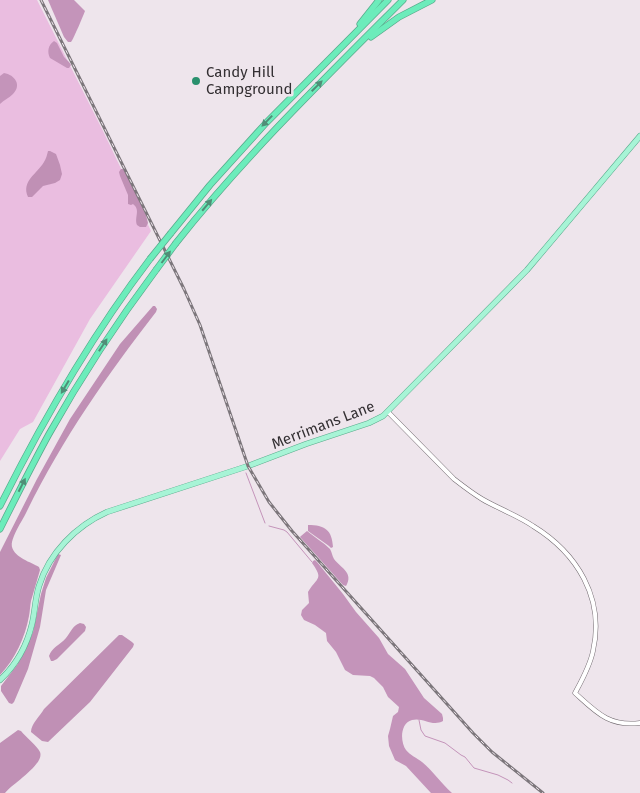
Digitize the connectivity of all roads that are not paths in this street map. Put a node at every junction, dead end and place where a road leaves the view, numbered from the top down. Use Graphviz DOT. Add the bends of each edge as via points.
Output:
graph roads {
  1 [pos="378,0"];
  2 [pos="388,0"];
  3 [pos="403,0"];
  4 [pos="432,0"];
  5 [pos="324,64"];
  6 [pos="330,74"];
  7 [pos="640,136"];
  8 [pos="388,412"];
  9 [pos="0,506"];
  10 [pos="0,529"];
  11 [pos="0,680"];
  12 [pos="640,723"];
  1 -- 5 [label="highway"];
  2 -- 5 [label="highway"];
  3 -- 6 [label="highway"];
  4 -- 6 [label="highway" via="380,30"];
  5 -- 9 [label="highway, one-way, bridge" via="238,153 150,259 60,394"];
  10 -- 6 [label="highway, one-way, bridge" via="78,385 156,270 254,152"];
  7 -- 8 [label="main road, Merrimans Lane" via="528,270"];
  8 -- 11 [label="main road, Merrimans Lane" via="375,421 107,512 81,527 48,566 26,643"];
  8 -- 12 [label="street" via="454,479 482,499 543,532 574,562 585,580 596,620 592,656 574,693 606,719 625,724"];
}
